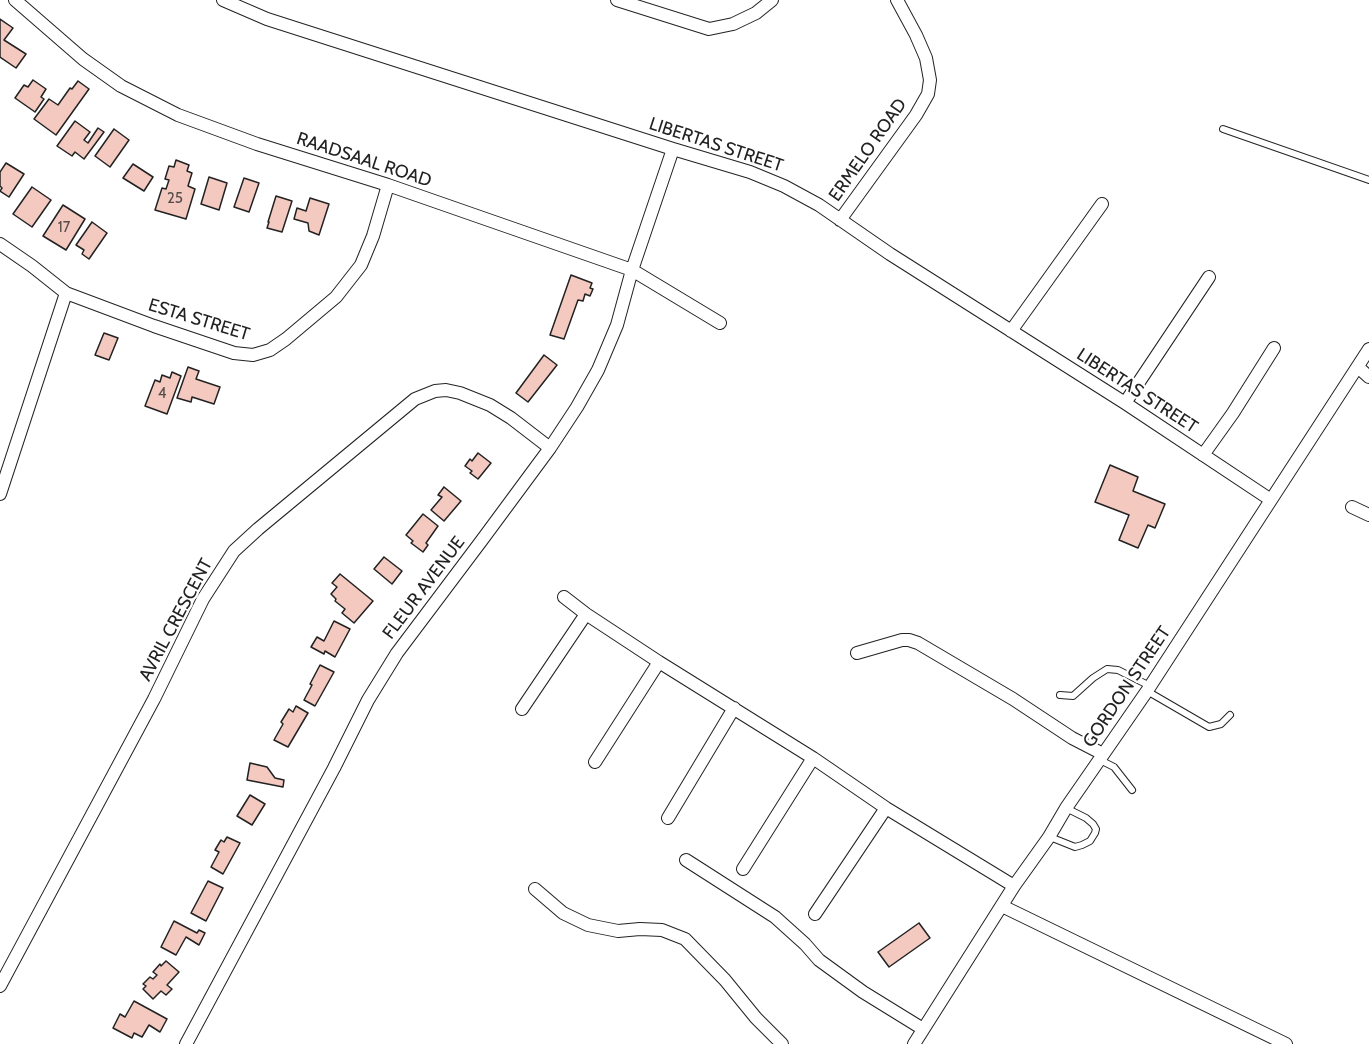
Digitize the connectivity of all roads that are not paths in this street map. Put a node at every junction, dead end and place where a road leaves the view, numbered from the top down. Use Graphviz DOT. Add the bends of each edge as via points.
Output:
graph roads {
  1 [pos="15,0"];
  2 [pos="223,0"];
  3 [pos="617,0"];
  4 [pos="772,0"];
  5 [pos="897,0"];
  6 [pos="1222,129"];
  7 [pos="673,149"];
  8 [pos="1369,180"];
  9 [pos="388,185"];
  10 [pos="1102,204"];
  11 [pos="840,220"];
  12 [pos="0,244"];
  13 [pos="632,270"];
  14 [pos="1209,277"];
  15 [pos="66,293"];
  16 [pos="720,323"];
  17 [pos="1011,331"];
  18 [pos="1274,348"];
  19 [pos="1369,349"];
  20 [pos="1358,368"];
  21 [pos="1369,377"];
  22 [pos="1125,403"];
  23 [pos="550,448"];
  24 [pos="1203,455"];
  25 [pos="0,494"];
  26 [pos="1270,500"];
  27 [pos="1352,507"];
  28 [pos="1369,515"];
  29 [pos="564,597"];
  30 [pos="586,614"];
  31 [pos="857,653"];
  32 [pos="659,662"];
  33 [pos="1148,689"];
  34 [pos="1060,695"];
  35 [pos="734,708"];
  36 [pos="522,709"];
  37 [pos="1230,715"];
  38 [pos="1101,757"];
  39 [pos="813,758"];
  40 [pos="595,762"];
  41 [pos="1132,790"];
  42 [pos="886,808"];
  43 [pos="1066,808"];
  44 [pos="668,818"];
  45 [pos="1049,837"];
  46 [pos="686,860"];
  47 [pos="743,869"];
  48 [pos="1014,886"];
  49 [pos="535,889"];
  50 [pos="1002,906"];
  51 [pos="815,914"];
  52 [pos="1,981"];
  53 [pos="923,1029"];
  54 [pos="186,1044"];
  55 [pos="782,1044"];
  56 [pos="914,1044"];
  57 [pos="1286,1044"];
  1 -- 9 [label="street, RAADSAAL ROAD" via="102,73 178,115"];
  2 -- 7 [label="street, LIBERTAS STREET" via="267,19"];
  3 -- 4 [label="street" via="709,28 733,24"];
  5 -- 11 [label="street, ERMELO ROAD" via="926,58 928,94"];
  6 -- 8 [label="lane"];
  7 -- 11 [label="street, LIBERTAS STREET" via="784,186"];
  7 -- 13 [label="street, FLEUR AVENUE"];
  9 -- 13 [label="street, RAADSAAL ROAD"];
  9 -- 15 [label="street, ESTA STREET" via="361,265 336,297 270,350 253,355 234,353"];
  10 -- 17 [label="street"];
  11 -- 17 [label="street, LIBERTAS STREET"];
  12 -- 15 [label="street, ESTA STREET"];
  13 -- 16 [label="street, RAADSAAL ROAD"];
  13 -- 23 [label="street, FLEUR AVENUE" via="617,325 598,370"];
  14 -- 22 [label="street"];
  15 -- 25 [label="street"];
  17 -- 22 [label="street, LIBERTAS STREET"];
  18 -- 24 [label="street"];
  19 -- 20 [label="street, GORDON STREET"];
  20 -- 21 [label="street"];
  20 -- 26 [label="street, GORDON STREET"];
  22 -- 24 [label="street, LIBERTAS STREET"];
  23 -- 52 [label="street, AVRIL CRESCENT" via="490,405 460,393 435,391 406,406 234,550 203,599 154,699"];
  23 -- 54 [label="street, FLEUR AVENUE" via="397,653 368,700"];
  24 -- 26 [label="street, LIBERTAS STREET"];
  26 -- 33 [label="street, GORDON STREET"];
  27 -- 28 [label="street"];
  29 -- 30 [label="street"];
  30 -- 32 [label="street"];
  30 -- 36 [label="street"];
  31 -- 38 [label="street" via="902,640 918,643"];
  32 -- 35 [label="street"];
  32 -- 40 [label="street"];
  33 -- 34 [label="lane" via="1118,670 1107,669 1072,696"];
  33 -- 37 [label="lane" via="1209,728"];
  33 -- 38 [label="street, GORDON STREET"];
  35 -- 39 [label="street"];
  35 -- 44 [label="street"];
  38 -- 41 [label="lane"];
  38 -- 43 [label="street, GORDON STREET"];
  39 -- 42 [label="street"];
  39 -- 47 [label="street"];
  42 -- 48 [label="street"];
  42 -- 51 [label="street"];
  43 -- 45 [label="street, GORDON STREET"];
  43 -- 45 [label="lane" via="1093,824 1095,833 1075,847"];
  45 -- 48 [label="street, GORDON STREET"];
  46 -- 53 [label="street" via="775,917 819,960"];
  48 -- 50 [label="street, GORDON STREET"];
  49 -- 55 [label="street" via="563,913 588,925 618,931 662,930 685,939"];
  50 -- 53 [label="street, GORDON STREET"];
  50 -- 57 [label="street"];
  53 -- 56 [label="street, GORDON STREET"];
}
